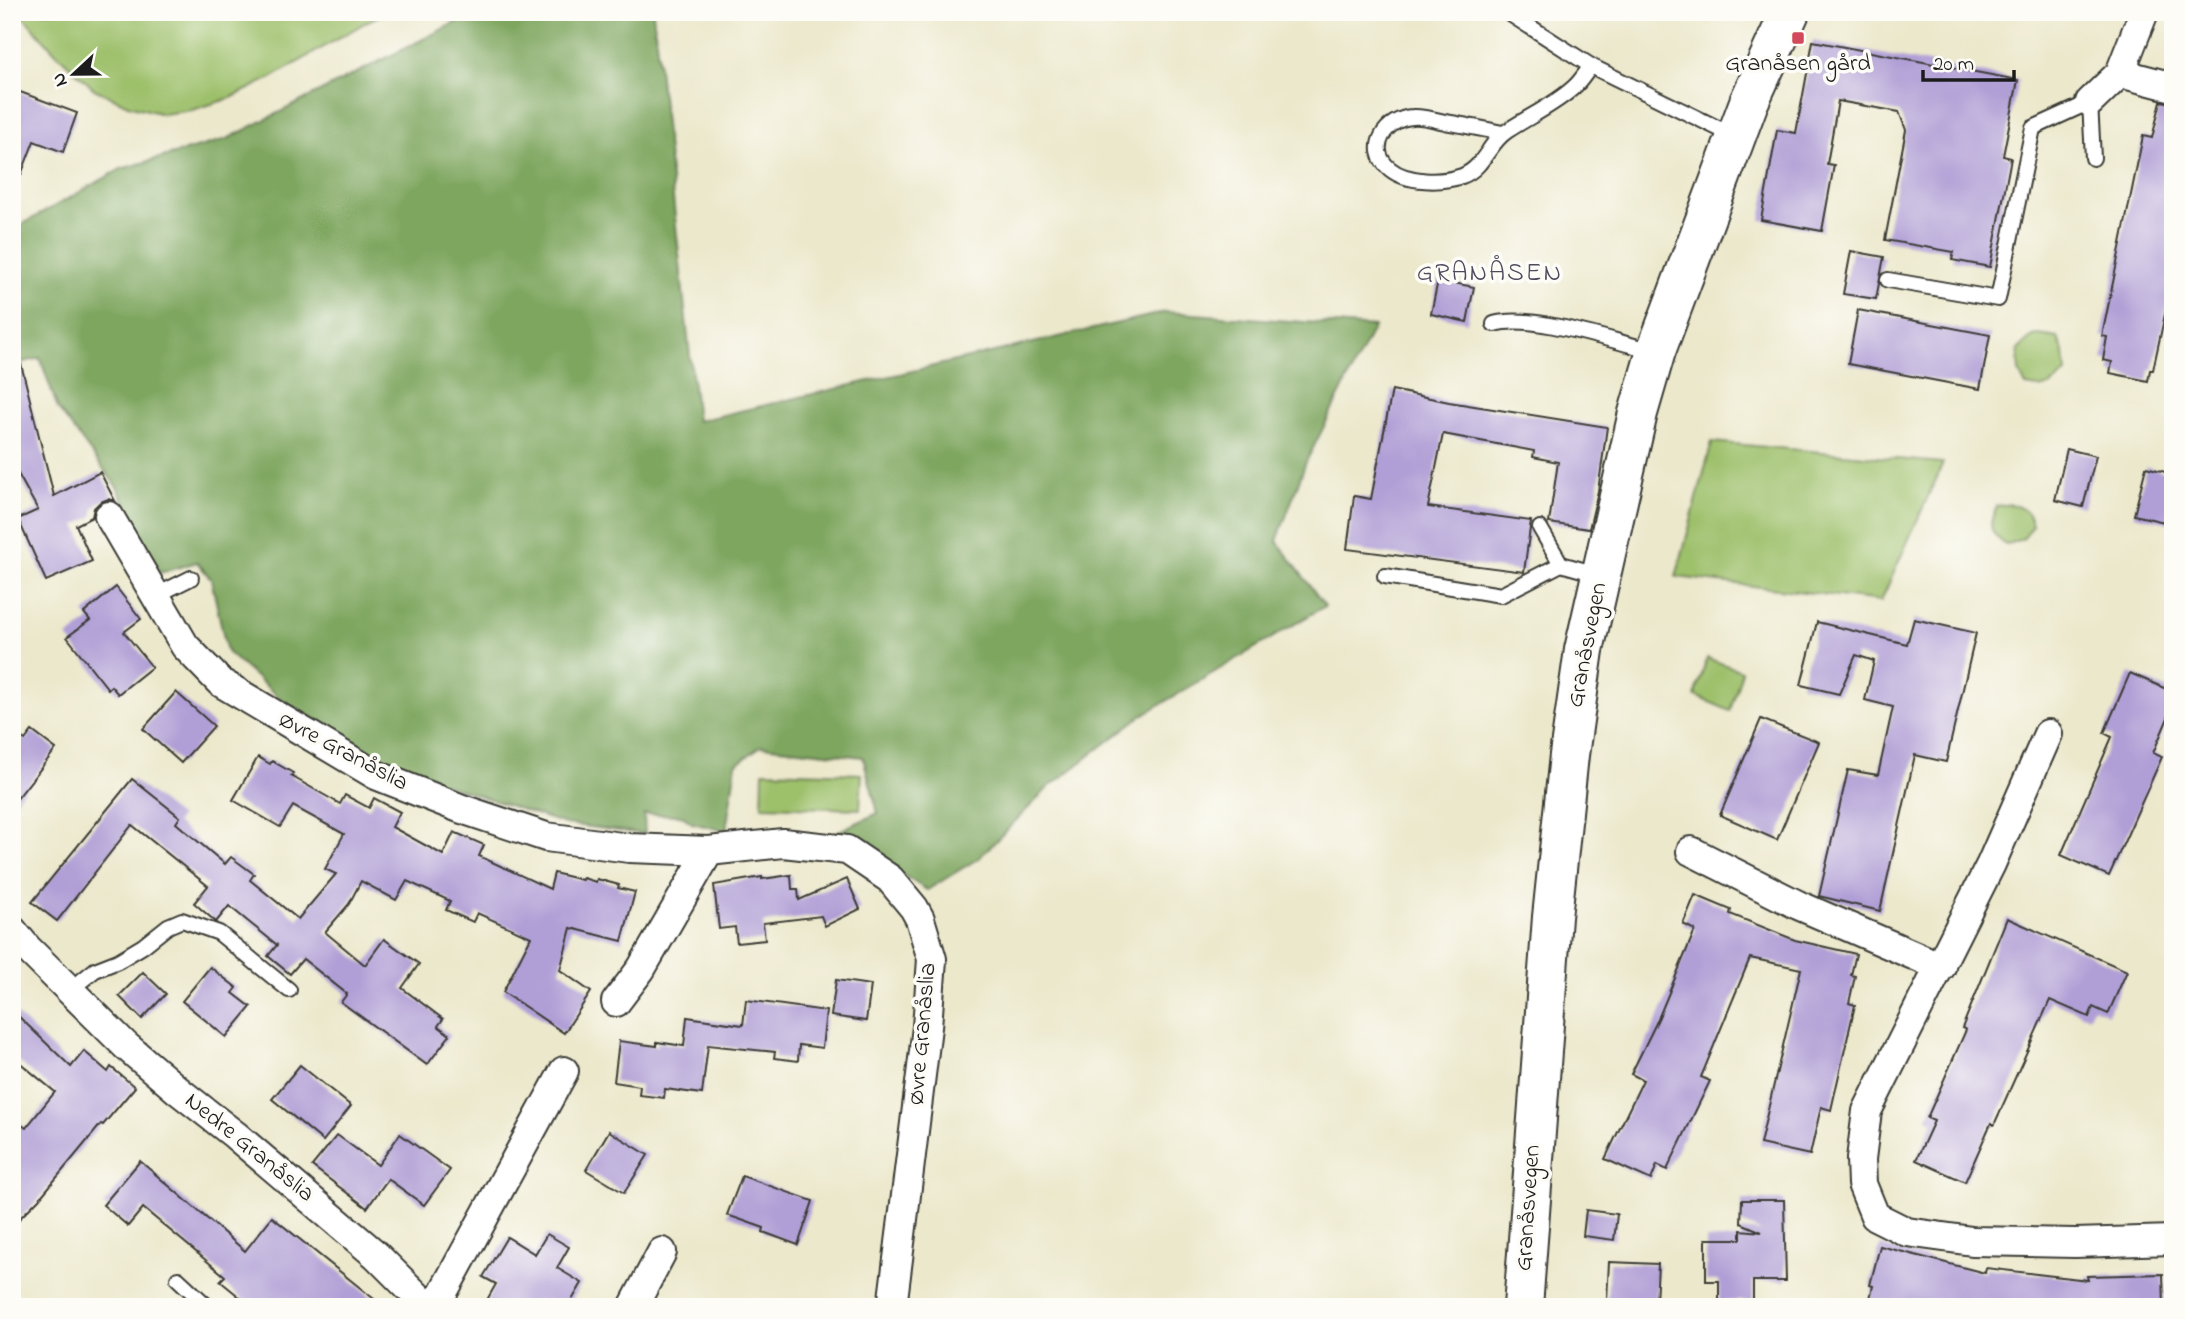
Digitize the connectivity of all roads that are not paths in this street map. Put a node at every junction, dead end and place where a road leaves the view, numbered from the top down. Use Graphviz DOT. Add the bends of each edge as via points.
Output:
graph roads {
  1 [pos="1507,12"];
  2 [pos="1790,12"];
  3 [pos="2144,12"];
  4 [pos="1591,66"];
  5 [pos="2120,73"];
  6 [pos="2173,87"];
  7 [pos="2090,102"];
  8 [pos="1503,133"];
  9 [pos="1737,137"];
  10 [pos="2093,158"];
  11 [pos="1888,280"];
  12 [pos="1494,324"];
  13 [pos="1656,351"];
  14 [pos="109,516"];
  15 [pos="1540,528"];
  16 [pos="1561,564"];
  17 [pos="1385,576"];
  18 [pos="1601,576"];
  19 [pos="191,578"];
  20 [pos="155,596"];
  21 [pos="2048,734"];
  22 [pos="709,851"];
  23 [pos="1691,851"];
  24 [pos="12,930"];
  25 [pos="1941,967"];
  26 [pos="70,990"];
  27 [pos="289,990"];
  28 [pos="616,1002"];
  29 [pos="564,1071"];
  30 [pos="2173,1240"];
  31 [pos="662,1252"];
  32 [pos="178,1279"];
  33 [pos="208,1307"];
  34 [pos="428,1307"];
  35 [pos="435,1307"];
  36 [pos="633,1307"];
  37 [pos="892,1307"];
  38 [pos="1523,1307"];
  1 -- 4 [label="lane"];
  2 -- 9 [label="street, Granåsvegen"];
  3 -- 5 [label="street"];
  4 -- 8 [label="lane" via="1574,87"];
  4 -- 9 [label="lane"];
  5 -- 6 [label="street"];
  5 -- 7 [label="street"];
  7 -- 10 [label="lane"];
  7 -- 11 [label="lane" via="2033,128 1998,299"];
  8 -- 8 [label="lane" via="1477,167 1450,179 1404,177 1388,168 1379,143 1394,122 1412,117"];
  9 -- 13 [label="street, Granåsvegen"];
  12 -- 13 [label="lane" via="1518,321"];
  13 -- 18 [label="street, Granåsvegen"];
  14 -- 20 [label="street, Øvre Granåslia"];
  15 -- 16 [label="lane"];
  16 -- 17 [label="lane" via="1501,596"];
  16 -- 18 [label="lane"];
  18 -- 38 [label="street, Granåsvegen" via="1584,650 1569,755"];
  19 -- 20 [label="lane"];
  20 -- 22 [label="street, Øvre Granåslia" via="185,646 220,682 376,775 546,837 629,848"];
  21 -- 25 [label="street"];
  22 -- 28 [label="street" via="641,969"];
  22 -- 37 [label="street, Øvre Granåslia" via="783,843 847,850 890,879 920,919 932,959"];
  23 -- 25 [label="street" via="1798,905"];
  24 -- 26 [label="street, Nedre Granåslia"];
  25 -- 30 [label="street" via="1867,1111 1862,1184 1875,1216 1907,1231 1972,1241"];
  26 -- 27 [label="lane" via="95,970 182,920 219,933"];
  26 -- 34 [label="street, Nedre Granåslia" via="126,1046 376,1255"];
  29 -- 35 [label="street"];
  31 -- 36 [label="street"];
  32 -- 33 [label="lane"];
}
